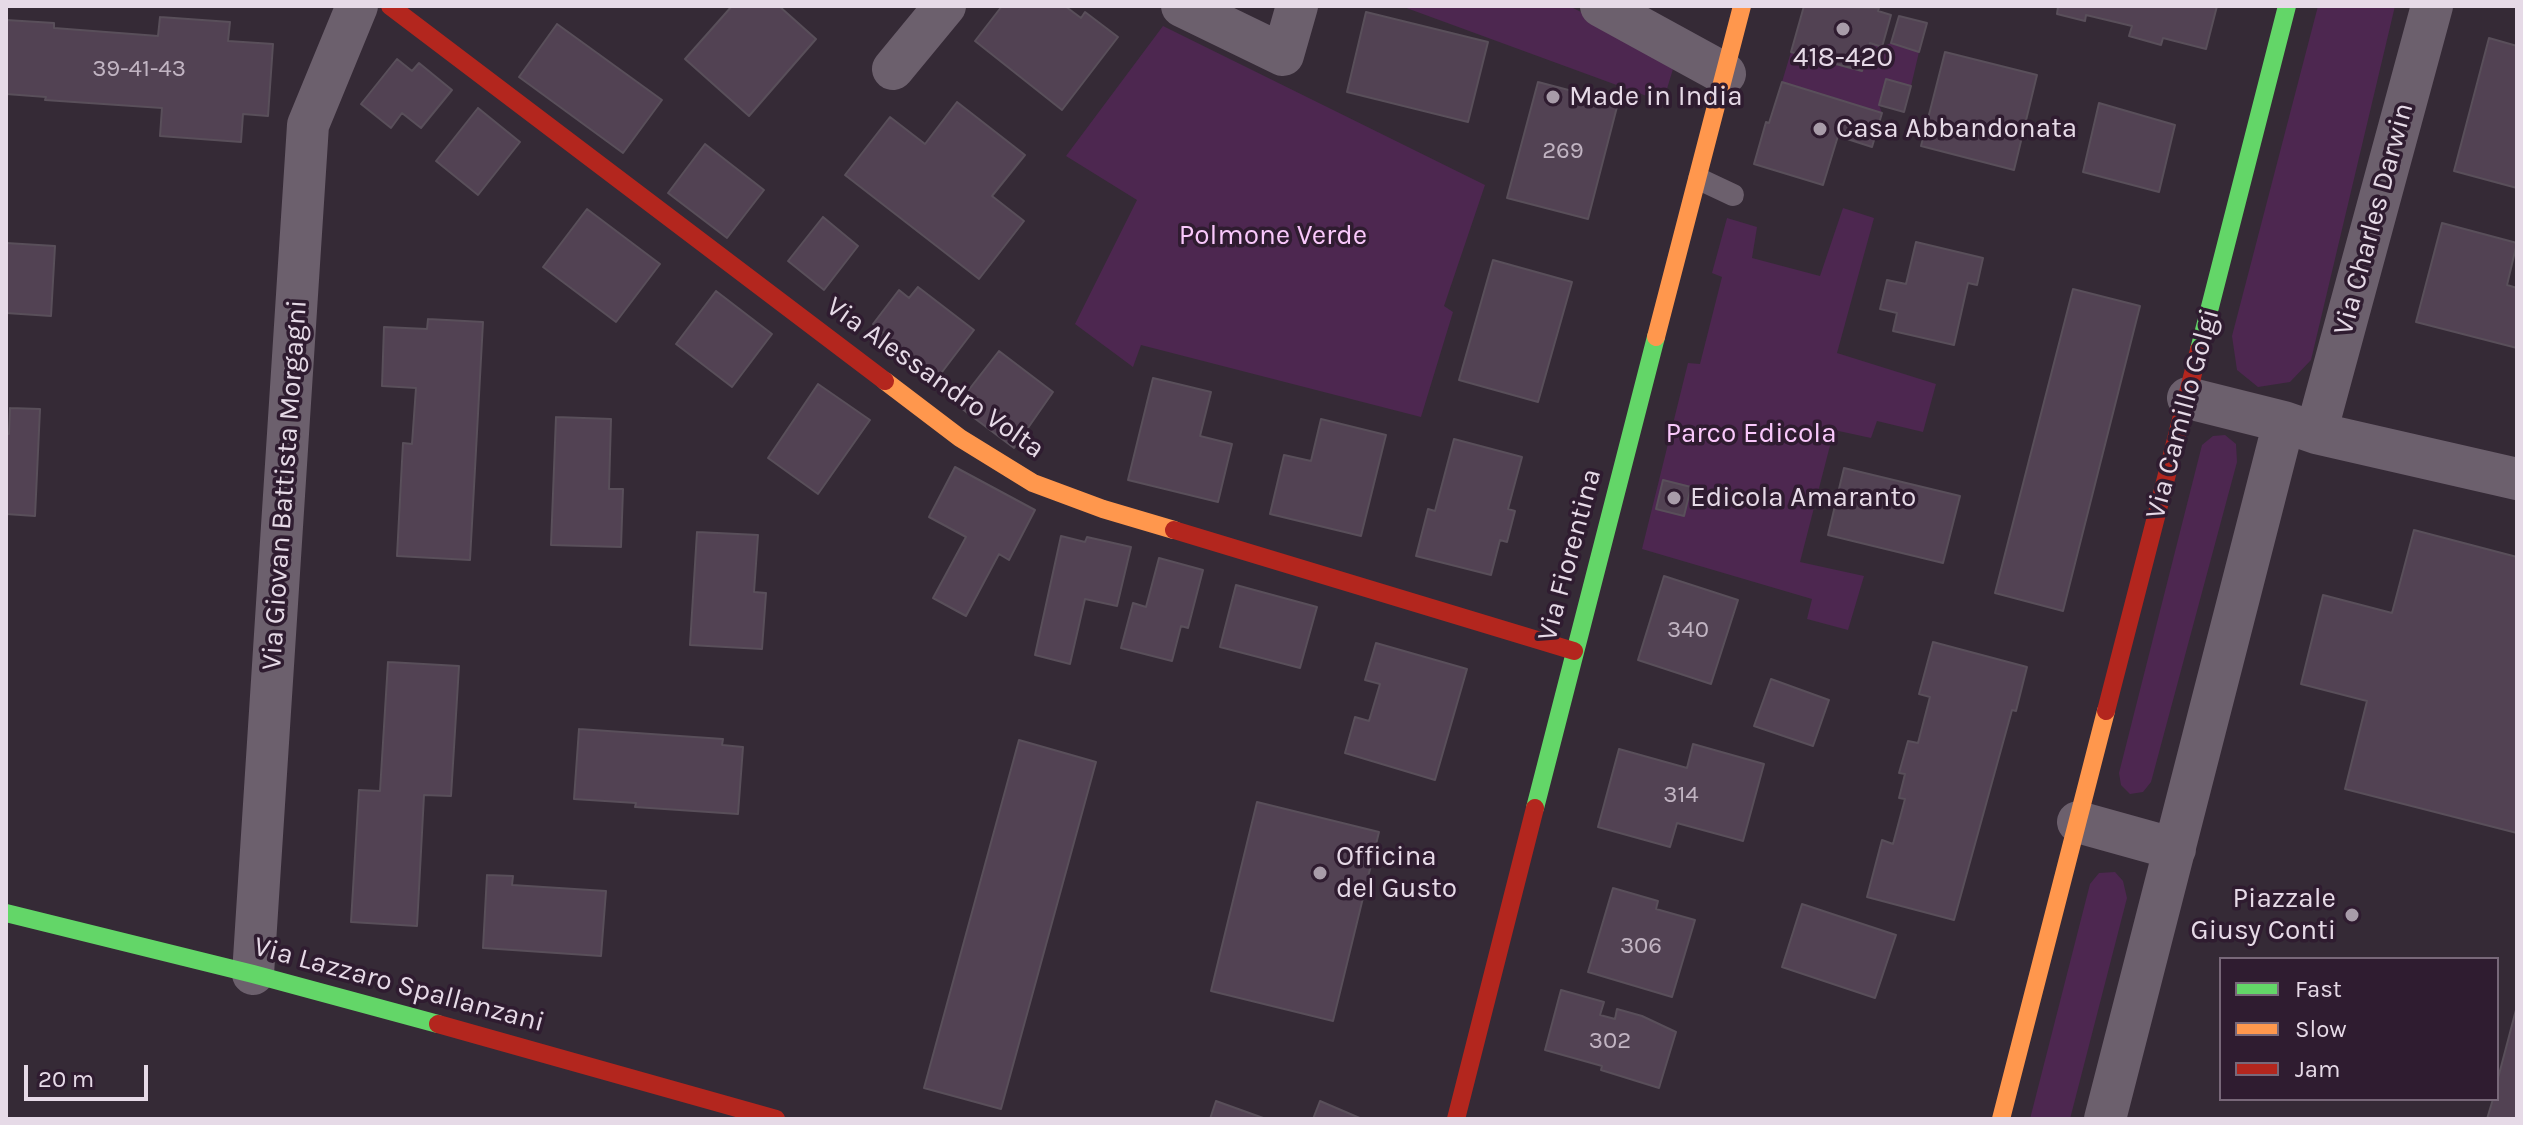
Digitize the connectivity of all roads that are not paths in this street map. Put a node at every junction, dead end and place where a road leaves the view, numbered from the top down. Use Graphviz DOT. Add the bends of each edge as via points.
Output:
graph roads {
  1 [pos="357,6"];
  2 [pos="390,6"];
  3 [pos="945,6"];
  4 [pos="1182,6"];
  5 [pos="1297,6"];
  6 [pos="1601,6"];
  7 [pos="1742,6"];
  8 [pos="2287,6"];
  9 [pos="2432,6"];
  10 [pos="893,69"];
  11 [pos="1725,74"];
  12 [pos="1699,179"];
  13 [pos="1733,195"];
  14 [pos="2188,398"];
  15 [pos="2300,427"];
  16 [pos="2517,479"];
  17 [pos="1574,651"];
  18 [pos="2078,822"];
  19 [pos="2175,849"];
  20 [pos="6,913"];
  21 [pos="253,974"];
  22 [pos="776,1119"];
  23 [pos="1456,1119"];
  24 [pos="2001,1119"];
  25 [pos="2105,1119"];
  1 -- 21 [label="street, Via Giovan Battista Morgagni" via="308,125"];
  2 -- 17 [label="street, Via Alessandro Volta" via="960,438 1033,483 1103,509"];
  3 -- 10 [label="street"];
  4 -- 5 [label="street" via="1283,55"];
  6 -- 11 [label="street"];
  7 -- 11 [label="street, Via Fiorentina"];
  8 -- 14 [label="street, Via Camillo Golgi"];
  9 -- 15 [label="street, Via Charles Darwin"];
  11 -- 12 [label="street, Via Fiorentina"];
  12 -- 13 [label="lane"];
  12 -- 17 [label="street, Via Fiorentina"];
  14 -- 15 [label="street"];
  14 -- 18 [label="street, Via Camillo Golgi"];
  15 -- 16 [label="street"];
  15 -- 19 [label="street"];
  17 -- 23 [label="street, Via Fiorentina"];
  18 -- 19 [label="street"];
  18 -- 24 [label="street, Via Camillo Golgi"];
  19 -- 25 [label="street"];
  20 -- 21 [label="street, Via Lazzaro Spallanzani"];
  21 -- 22 [label="street, Via Lazzaro Spallanzani"];
}
